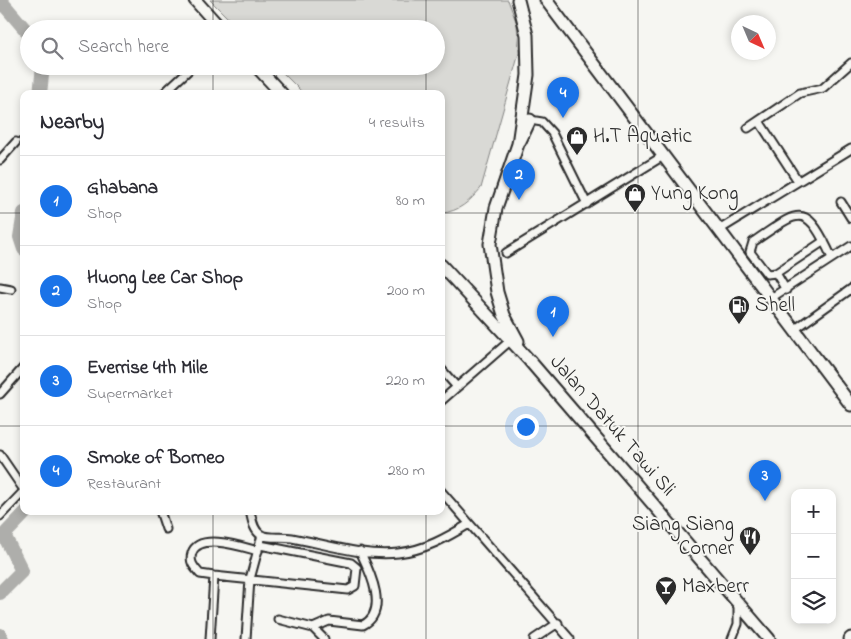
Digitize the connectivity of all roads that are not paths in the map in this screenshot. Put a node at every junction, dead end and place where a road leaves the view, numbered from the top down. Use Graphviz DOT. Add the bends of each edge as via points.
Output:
graph roads {
  1 [pos="195,0"];
  2 [pos="518,0"];
  3 [pos="546,0"];
  4 [pos="213,20"];
  5 [pos="851,63"];
  6 [pos="183,75"];
  7 [pos="264,75"];
  8 [pos="167,90"];
  9 [pos="278,90"];
  10 [pos="530,120"];
  11 [pos="759,121"];
  12 [pos="748,128"];
  13 [pos="16,142"];
  14 [pos="518,144"];
  15 [pos="851,149"];
  16 [pos="663,156"];
  17 [pos="0,160"];
  18 [pos="798,181"];
  19 [pos="841,202"];
  20 [pos="587,204"];
  21 [pos="851,218"];
  22 [pos="719,230"];
  23 [pos="824,241"];
  24 [pos="851,246"];
  25 [pos="506,253"];
  26 [pos="832,258"];
  27 [pos="445,269"];
  28 [pos="776,273"];
  29 [pos="0,287"];
  30 [pos="11,289"];
  31 [pos="851,289"];
  32 [pos="786,290"];
  33 [pos="771,298"];
  34 [pos="794,330"];
  35 [pos="511,340"];
  36 [pos="529,360"];
  37 [pos="20,371"];
  38 [pos="445,374"];
  39 [pos="457,387"];
  40 [pos="0,394"];
  41 [pos="445,398"];
  42 [pos="851,406"];
  43 [pos="0,455"];
  44 [pos="20,484"];
  45 [pos="20,494"];
  46 [pos="445,496"];
  47 [pos="161,515"];
  48 [pos="251,515"];
  49 [pos="0,516"];
  50 [pos="469,524"];
  51 [pos="166,529"];
  52 [pos="262,535"];
  53 [pos="259,548"];
  54 [pos="344,549"];
  55 [pos="360,550"];
  56 [pos="343,561"];
  57 [pos="214,576"];
  58 [pos="250,579"];
  59 [pos="738,601"];
  60 [pos="278,619"];
  61 [pos="558,623"];
  62 [pos="313,628"];
  63 [pos="210,639"];
  64 [pos="246,639"];
  65 [pos="324,639"];
  66 [pos="534,639"];
  67 [pos="570,639"];
  68 [pos="732,639"];
  69 [pos="769,639"];
  1 -- 4 [label="highway"];
  2 -- 14 [label="highway" via="527,35 528,75"];
  3 -- 16 [label="highway"];
  5 -- 11 [label="street" via="823,88 800,93"];
  6 -- 8 [label="street"];
  7 -- 9 [label="highway"];
  10 -- 14 [label="highway"];
  10 -- 20 [label="street" via="542,122 552,132"];
  11 -- 12 [label="street"];
  11 -- 18 [label="street"];
  13 -- 17 [label="street"];
  14 -- 36 [label="highway" via="496,208 490,244 504,315"];
  15 -- 18 [label="street"];
  16 -- 20 [label="street"];
  16 -- 22 [label="highway"];
  18 -- 22 [label="street"];
  19 -- 21 [label="street"];
  20 -- 25 [label="street"];
  22 -- 33 [label="highway"];
  23 -- 26 [label="street"];
  23 -- 28 [label="street"];
  23 -- 28 [label="street" via="810,220 802,215 792,216 776,226 753,242 750,252 763,272"];
  24 -- 26 [label="street"];
  26 -- 32 [label="street"];
  27 -- 35 [label="highway, Jalan Datuk Tawi Sli"];
  28 -- 32 [label="street"];
  29 -- 30 [label="street"];
  31 -- 34 [label="street"];
  32 -- 33 [label="street"];
  33 -- 34 [label="highway"];
  34 -- 42 [label="highway"];
  35 -- 36 [label="highway, Jalan Datuk Tawi Sli"];
  35 -- 39 [label="street"];
  36 -- 59 [label="highway, Jalan Datuk Tawi Sli"];
  37 -- 40 [label="street"];
  38 -- 39 [label="street"];
  39 -- 41 [label="street"];
  43 -- 44 [label="street"];
  45 -- 49 [label="street"];
  46 -- 50 [label="street"];
  47 -- 51 [label="street"];
  48 -- 52 [label="street" via="254,527"];
  50 -- 55 [label="street" via="431,546 397,553"];
  50 -- 61 [label="street"];
  52 -- 53 [label="street"];
  52 -- 54 [label="street"];
  53 -- 56 [label="street"];
  53 -- 57 [label="street" via="227,543 198,544 191,556 192,564 200,574"];
  53 -- 58 [label="street"];
  54 -- 55 [label="street"];
  54 -- 56 [label="street"];
  55 -- 62 [label="street" via="377,597 371,618 363,624 329,621"];
  56 -- 58 [label="street" via="357,568 355,586 348,590"];
  57 -- 58 [label="street"];
  57 -- 63 [label="street"];
  58 -- 64 [label="street"];
  59 -- 68 [label="street" via="738,624"];
  59 -- 69 [label="highway, Jalan Datuk Tawi Sli"];
  60 -- 62 [label="street"];
  61 -- 66 [label="street"];
  61 -- 67 [label="street"];
  62 -- 65 [label="street"];
}
